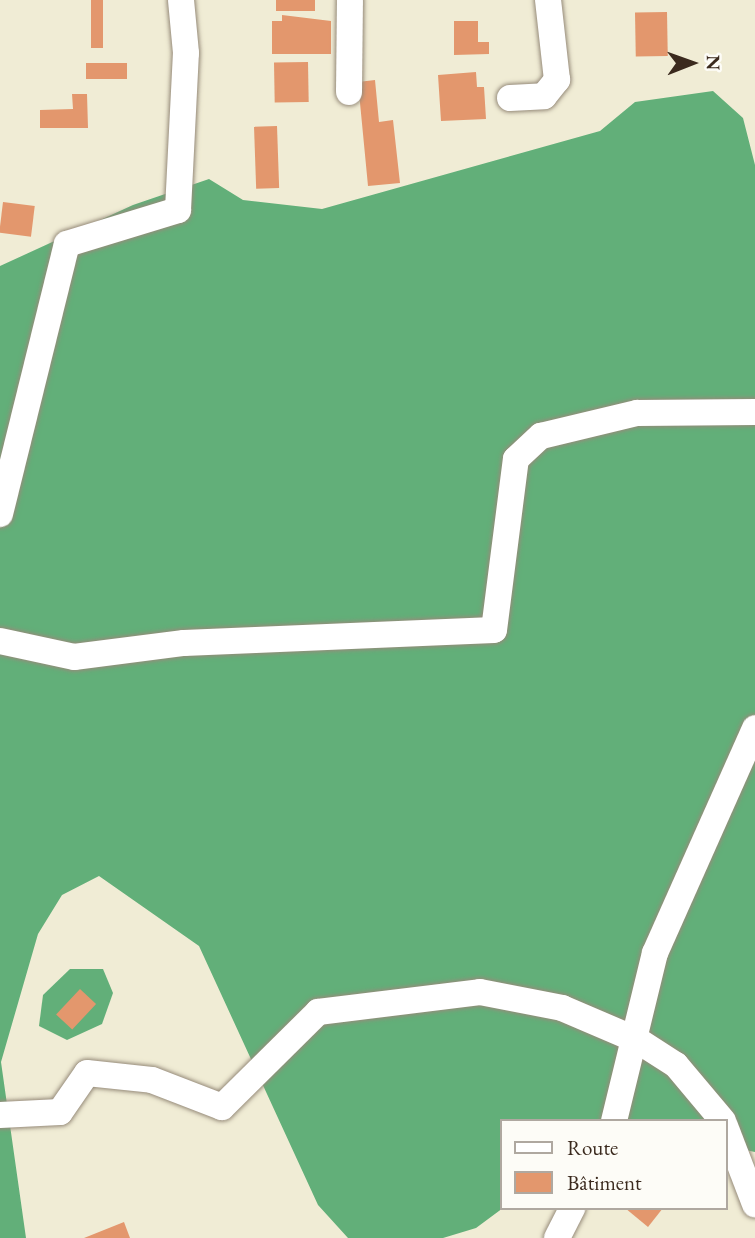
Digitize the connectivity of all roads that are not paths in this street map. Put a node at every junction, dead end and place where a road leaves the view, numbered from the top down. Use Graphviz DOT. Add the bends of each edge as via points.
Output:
graph roads {
  1 [pos="181,0"];
  2 [pos="350,0"];
  3 [pos="548,0"];
  4 [pos="349,92"];
  5 [pos="510,98"];
  6 [pos="755,412"];
  7 [pos="0,514"];
  8 [pos="0,641"];
  9 [pos="755,728"];
  10 [pos="636,1040"];
  11 [pos="0,1115"];
  12 [pos="615,1119"];
  13 [pos="721,1119"];
  14 [pos="727,1131"];
  15 [pos="755,1203"];
  16 [pos="571,1210"];
  17 [pos="556,1238"];
  1 -- 7 [label="street" via="186,53 178,211 67,244"];
  2 -- 4 [label="street"];
  3 -- 5 [label="street" via="556,80 544,96"];
  6 -- 8 [label="street" via="637,413 541,436 516,459 495,631 184,643 74,657"];
  9 -- 10 [label="street" via="654,953"];
  10 -- 11 [label="street" via="562,1008 480,992 318,1012 222,1107 152,1080 87,1073 60,1112"];
  10 -- 12 [label="street"];
  10 -- 13 [label="street" via="676,1065"];
  14 -- 15 [label="street"];
  16 -- 17 [label="street"];
}
